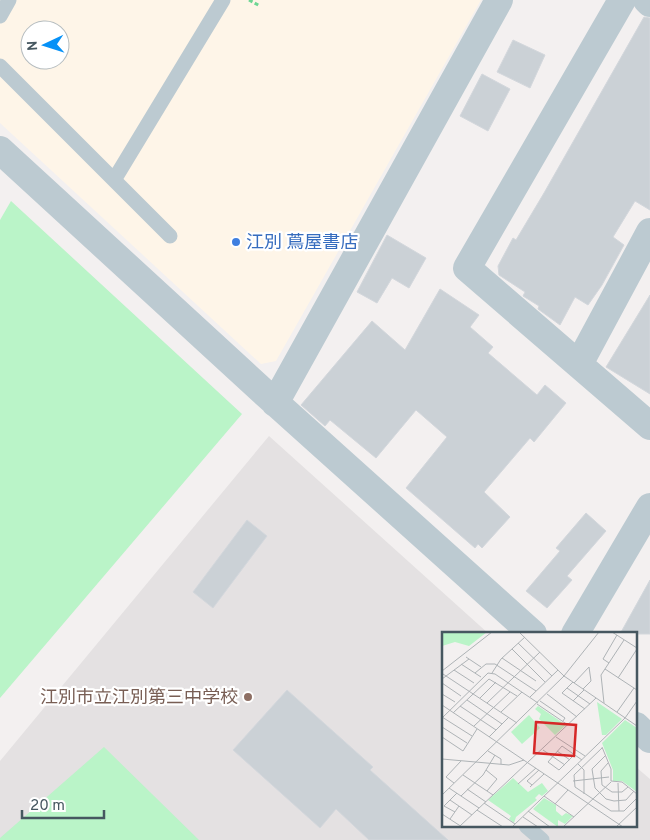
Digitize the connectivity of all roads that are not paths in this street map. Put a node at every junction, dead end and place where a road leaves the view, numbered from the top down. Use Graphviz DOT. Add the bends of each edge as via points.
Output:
graph roads {
  1 [pos="9,0"];
  2 [pos="223,0"];
  3 [pos="499,0"];
  4 [pos="622,0"];
  5 [pos="647,0"];
  6 [pos="650,3"];
  7 [pos="0,16"];
  8 [pos="0,66"];
  9 [pos="4,163"];
  10 [pos="114,180"];
  11 [pos="650,232"];
  12 [pos="170,236"];
  13 [pos="579,364"];
  14 [pos="275,403"];
  15 [pos="650,426"];
  16 [pos="650,507"];
  17 [pos="531,632"];
  18 [pos="576,632"];
  19 [pos="638,728"];
  20 [pos="650,738"];
  21 [pos="528,828"];
  22 [pos="542,840"];
  1 -- 7 [label="lane"];
  2 -- 10 [label="lane"];
  3 -- 14 [label="street"];
  4 -- 13 [label="street" via="468,268"];
  5 -- 6 [label="street"];
  8 -- 10 [label="lane"];
  9 -- 14 [label="street"];
  10 -- 12 [label="lane"];
  11 -- 13 [label="street"];
  13 -- 15 [label="street"];
  14 -- 17 [label="street"];
  16 -- 18 [label="street"];
  19 -- 20 [label="street"];
  21 -- 22 [label="lane"];
}
